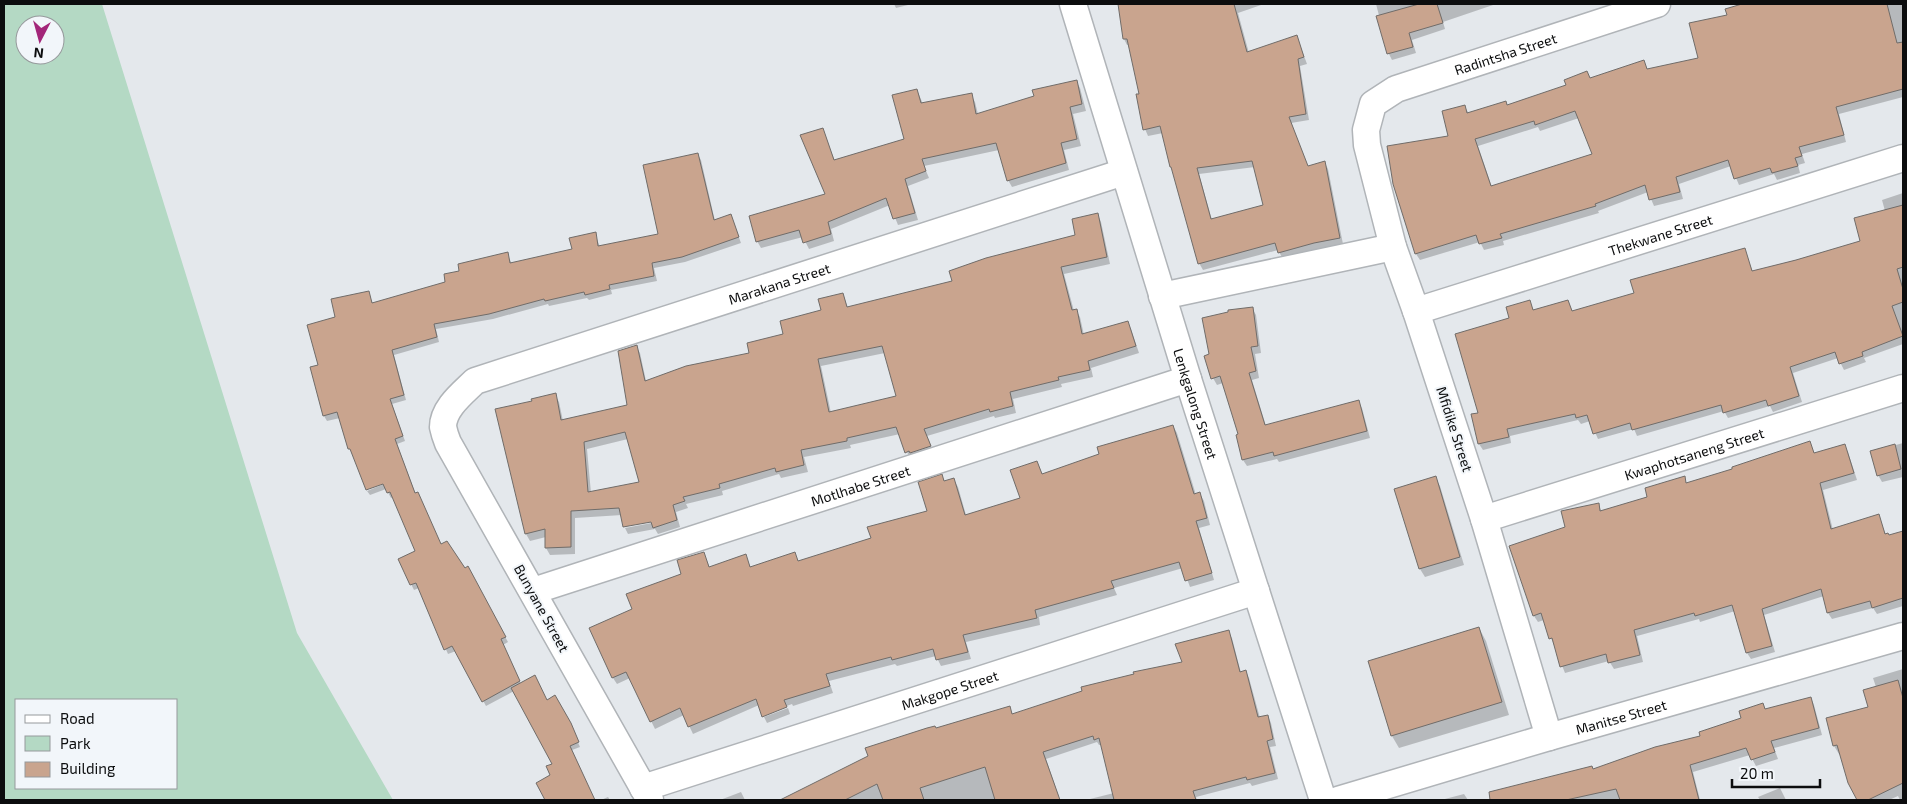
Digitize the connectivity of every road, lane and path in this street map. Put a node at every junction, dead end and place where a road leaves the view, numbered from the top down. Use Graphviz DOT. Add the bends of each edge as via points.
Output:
graph roads {
  1 [pos="1073,4"];
  2 [pos="1657,4"];
  3 [pos="1368,120"];
  4 [pos="1903,158"];
  5 [pos="1124,172"];
  6 [pos="1393,247"];
  7 [pos="1162,296"];
  8 [pos="1416,311"];
  9 [pos="1188,379"];
  10 [pos="1903,388"];
  11 [pos="447,413"];
  12 [pos="1484,519"];
  13 [pos="533,591"];
  14 [pos="1256,591"];
  15 [pos="1903,636"];
  16 [pos="1549,737"];
  17 [pos="646,794"];
  18 [pos="1323,800"];
  19 [pos="1338,800"];
  1 -- 5 [label="street, Lenkgalong Street"];
  2 -- 3 [label="street, Radintsha Street" via="1396,89 1373,104"];
  3 -- 6 [label="street, Mfidike Street" via="1367,145"];
  4 -- 8 [label="street, Thekwane Street"];
  5 -- 7 [label="street, Lenkgalong Street"];
  5 -- 11 [label="street, Marakana Street" via="475,381"];
  6 -- 7 [label="street"];
  6 -- 8 [label="street, Mfidike Street"];
  7 -- 9 [label="street, Lenkgalong Street"];
  8 -- 12 [label="street, Mfidike Street"];
  9 -- 13 [label="street, Motlhabe Street"];
  9 -- 14 [label="street, Lenkgalong Street"];
  10 -- 12 [label="street, Kwaphotsaneng Street"];
  11 -- 13 [label="street, Bunyane Street" via="444,427 448,443"];
  12 -- 16 [label="street, Mfidike Street"];
  13 -- 17 [label="street, Bunyane Street"];
  14 -- 17 [label="street, Makgope Street"];
  14 -- 18 [label="street, Lenkgalong Street"];
  15 -- 16 [label="street, Manitse Street"];
  16 -- 19 [label="street, Manitse Street"];
}
